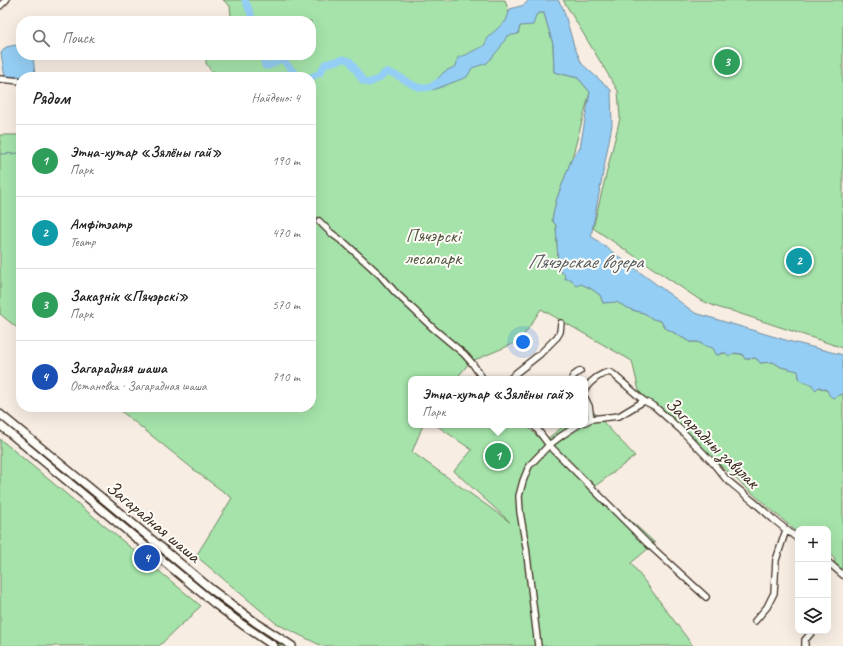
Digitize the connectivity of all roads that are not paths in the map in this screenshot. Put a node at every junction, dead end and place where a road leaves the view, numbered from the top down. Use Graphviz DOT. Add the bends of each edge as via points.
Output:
graph roads {
  1 [pos="6,0"];
  2 [pos="0,6"];
  3 [pos="0,80"];
  4 [pos="16,81"];
  5 [pos="319,221"];
  6 [pos="561,322"];
  7 [pos="580,371"];
  8 [pos="481,376"];
  9 [pos="513,376"];
  10 [pos="573,376"];
  11 [pos="588,386"];
  12 [pos="644,401"];
  13 [pos="588,404"];
  14 [pos="0,414"];
  15 [pos="588,420"];
  16 [pos="0,425"];
  17 [pos="536,428"];
  18 [pos="573,428"];
  19 [pos="549,445"];
  20 [pos="786,530"];
  21 [pos="795,537"];
  22 [pos="831,565"];
  23 [pos="843,575"];
  24 [pos="706,597"];
  25 [pos="755,621"];
  26 [pos="810,634"];
  27 [pos="274,646"];
  28 [pos="292,646"];
  29 [pos="538,646"];
  30 [pos="805,646"];
  1 -- 2 [label="street"];
  3 -- 4 [label="street"];
  5 -- 8 [label="street" via="464,354"];
  6 -- 9 [label="street" via="557,336"];
  7 -- 10 [label="street"];
  11 -- 12 [label="street, Загарадны завулак" via="600,375 609,372"];
  12 -- 15 [label="street" via="619,416"];
  12 -- 20 [label="street, Загарадны завулак" via="654,406 681,430 726,479"];
  13 -- 15 [label="street"];
  14 -- 28 [label="main road, Загарадная шаша" via="195,577"];
  16 -- 27 [label="main road, Загарадная шаша" via="215,604"];
  17 -- 19 [label="street"];
  18 -- 19 [label="street"];
  19 -- 24 [label="street" via="647,543"];
  19 -- 29 [label="street" via="529,466 519,496"];
  20 -- 21 [label="street, Загарадны завулак"];
  20 -- 25 [label="street" via="776,560 774,593 767,607"];
  22 -- 23 [label="street"];
  26 -- 30 [label="street"];
}
